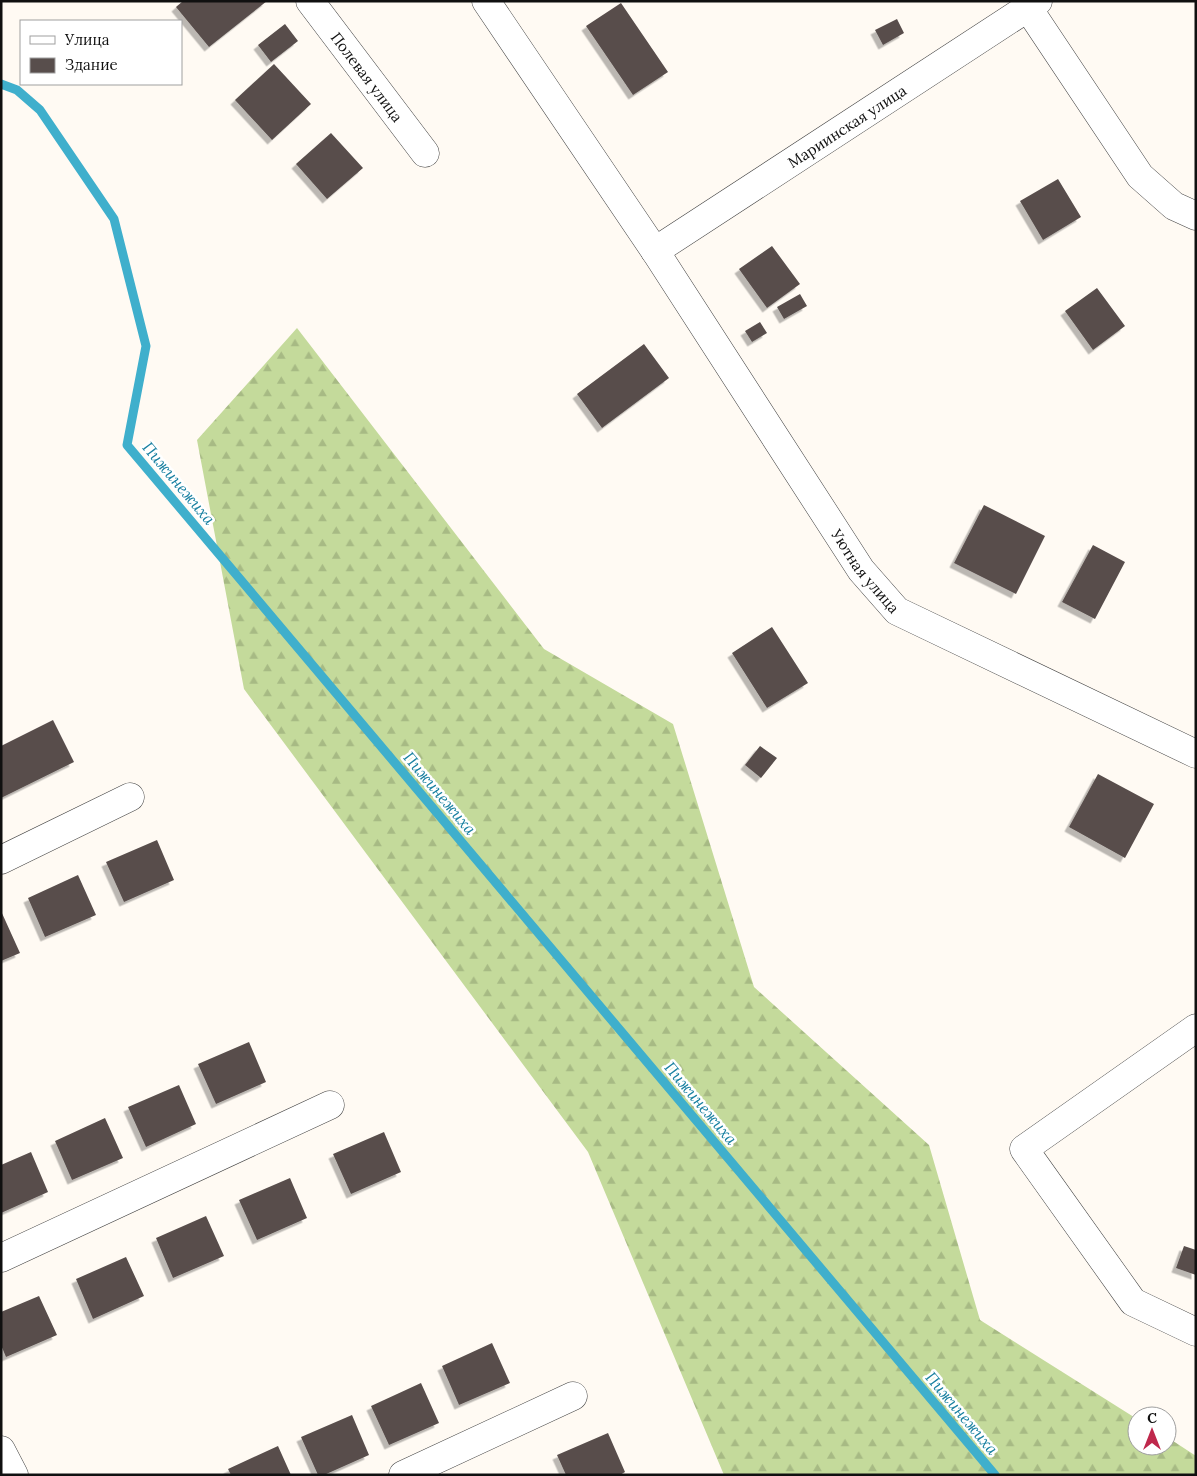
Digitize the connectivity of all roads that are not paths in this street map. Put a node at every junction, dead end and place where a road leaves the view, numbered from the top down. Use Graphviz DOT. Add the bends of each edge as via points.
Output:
graph roads {
  1 [pos="310,1"];
  2 [pos="486,1"];
  3 [pos="1033,5"];
  4 [pos="425,152"];
  5 [pos="1196,216"];
  6 [pos="655,251"];
  7 [pos="1196,754"];
  8 [pos="130,797"];
  9 [pos="1,860"];
  10 [pos="1196,1028"];
  11 [pos="330,1105"];
  12 [pos="1,1258"];
  13 [pos="1196,1332"];
  14 [pos="573,1396"];
  15 [pos="1,1450"];
  16 [pos="14,1475"];
  17 [pos="404,1475"];
  1 -- 4 [label="street, Полевая улица"];
  2 -- 6 [label="street, Уютная улица"];
  3 -- 5 [label="street" via="1140,176 1174,206"];
  3 -- 6 [label="street, Мариинская улица"];
  6 -- 7 [label="street, Уютная улица" via="861,570 897,610"];
  8 -- 9 [label="street"];
  10 -- 13 [label="street" via="1024,1149 1133,1302"];
  11 -- 12 [label="street"];
  14 -- 17 [label="street"];
  15 -- 16 [label="street"];
}
